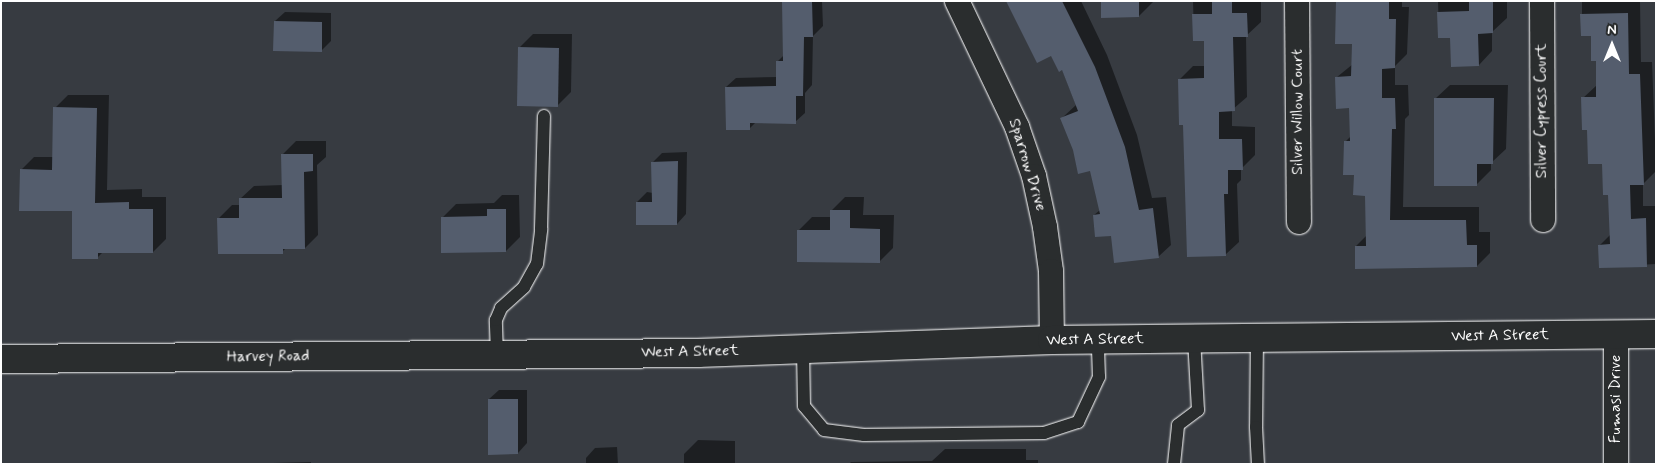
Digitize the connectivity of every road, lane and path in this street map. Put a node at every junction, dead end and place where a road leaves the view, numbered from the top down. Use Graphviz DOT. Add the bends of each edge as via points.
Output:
graph roads {
  1 [pos="957,1"];
  2 [pos="1297,1"];
  3 [pos="1542,1"];
  4 [pos="544,116"];
  5 [pos="1543,220"];
  6 [pos="1299,222"];
  7 [pos="1656,334"];
  8 [pos="1616,335"];
  9 [pos="1257,338"];
  10 [pos="1194,339"];
  11 [pos="1052,340"];
  12 [pos="1098,340"];
  13 [pos="803,349"];
  14 [pos="534,354"];
  15 [pos="497,355"];
  16 [pos="1,359"];
  17 [pos="1174,464"];
  18 [pos="1258,464"];
  19 [pos="1616,464"];
  1 -- 11 [label="street, Sparrow Drive" via="1017,127 1034,176 1050,262"];
  2 -- 6 [label="street, Silver Willow Court"];
  3 -- 5 [label="street, Silver Cypress Court"];
  4 -- 15 [label="lane" via="537,264 524,287 501,308 496,320"];
  7 -- 8 [label="street, West A Street"];
  8 -- 9 [label="street, West A Street"];
  8 -- 19 [label="street, Fumasi Drive"];
  9 -- 10 [label="street, West A Street"];
  9 -- 18 [label="lane"];
  10 -- 12 [label="street, West A Street"];
  10 -- 17 [label="lane" via="1198,410 1178,425"];
  11 -- 12 [label="street, West A Street"];
  11 -- 13 [label="street, West A Street"];
  12 -- 13 [label="lane" via="1099,377 1078,422 1044,434 864,434 824,430 804,406"];
  13 -- 14 [label="street, West A Street"];
  14 -- 15 [label="street, Harvey Road"];
  15 -- 16 [label="street, Harvey Road"];
}
